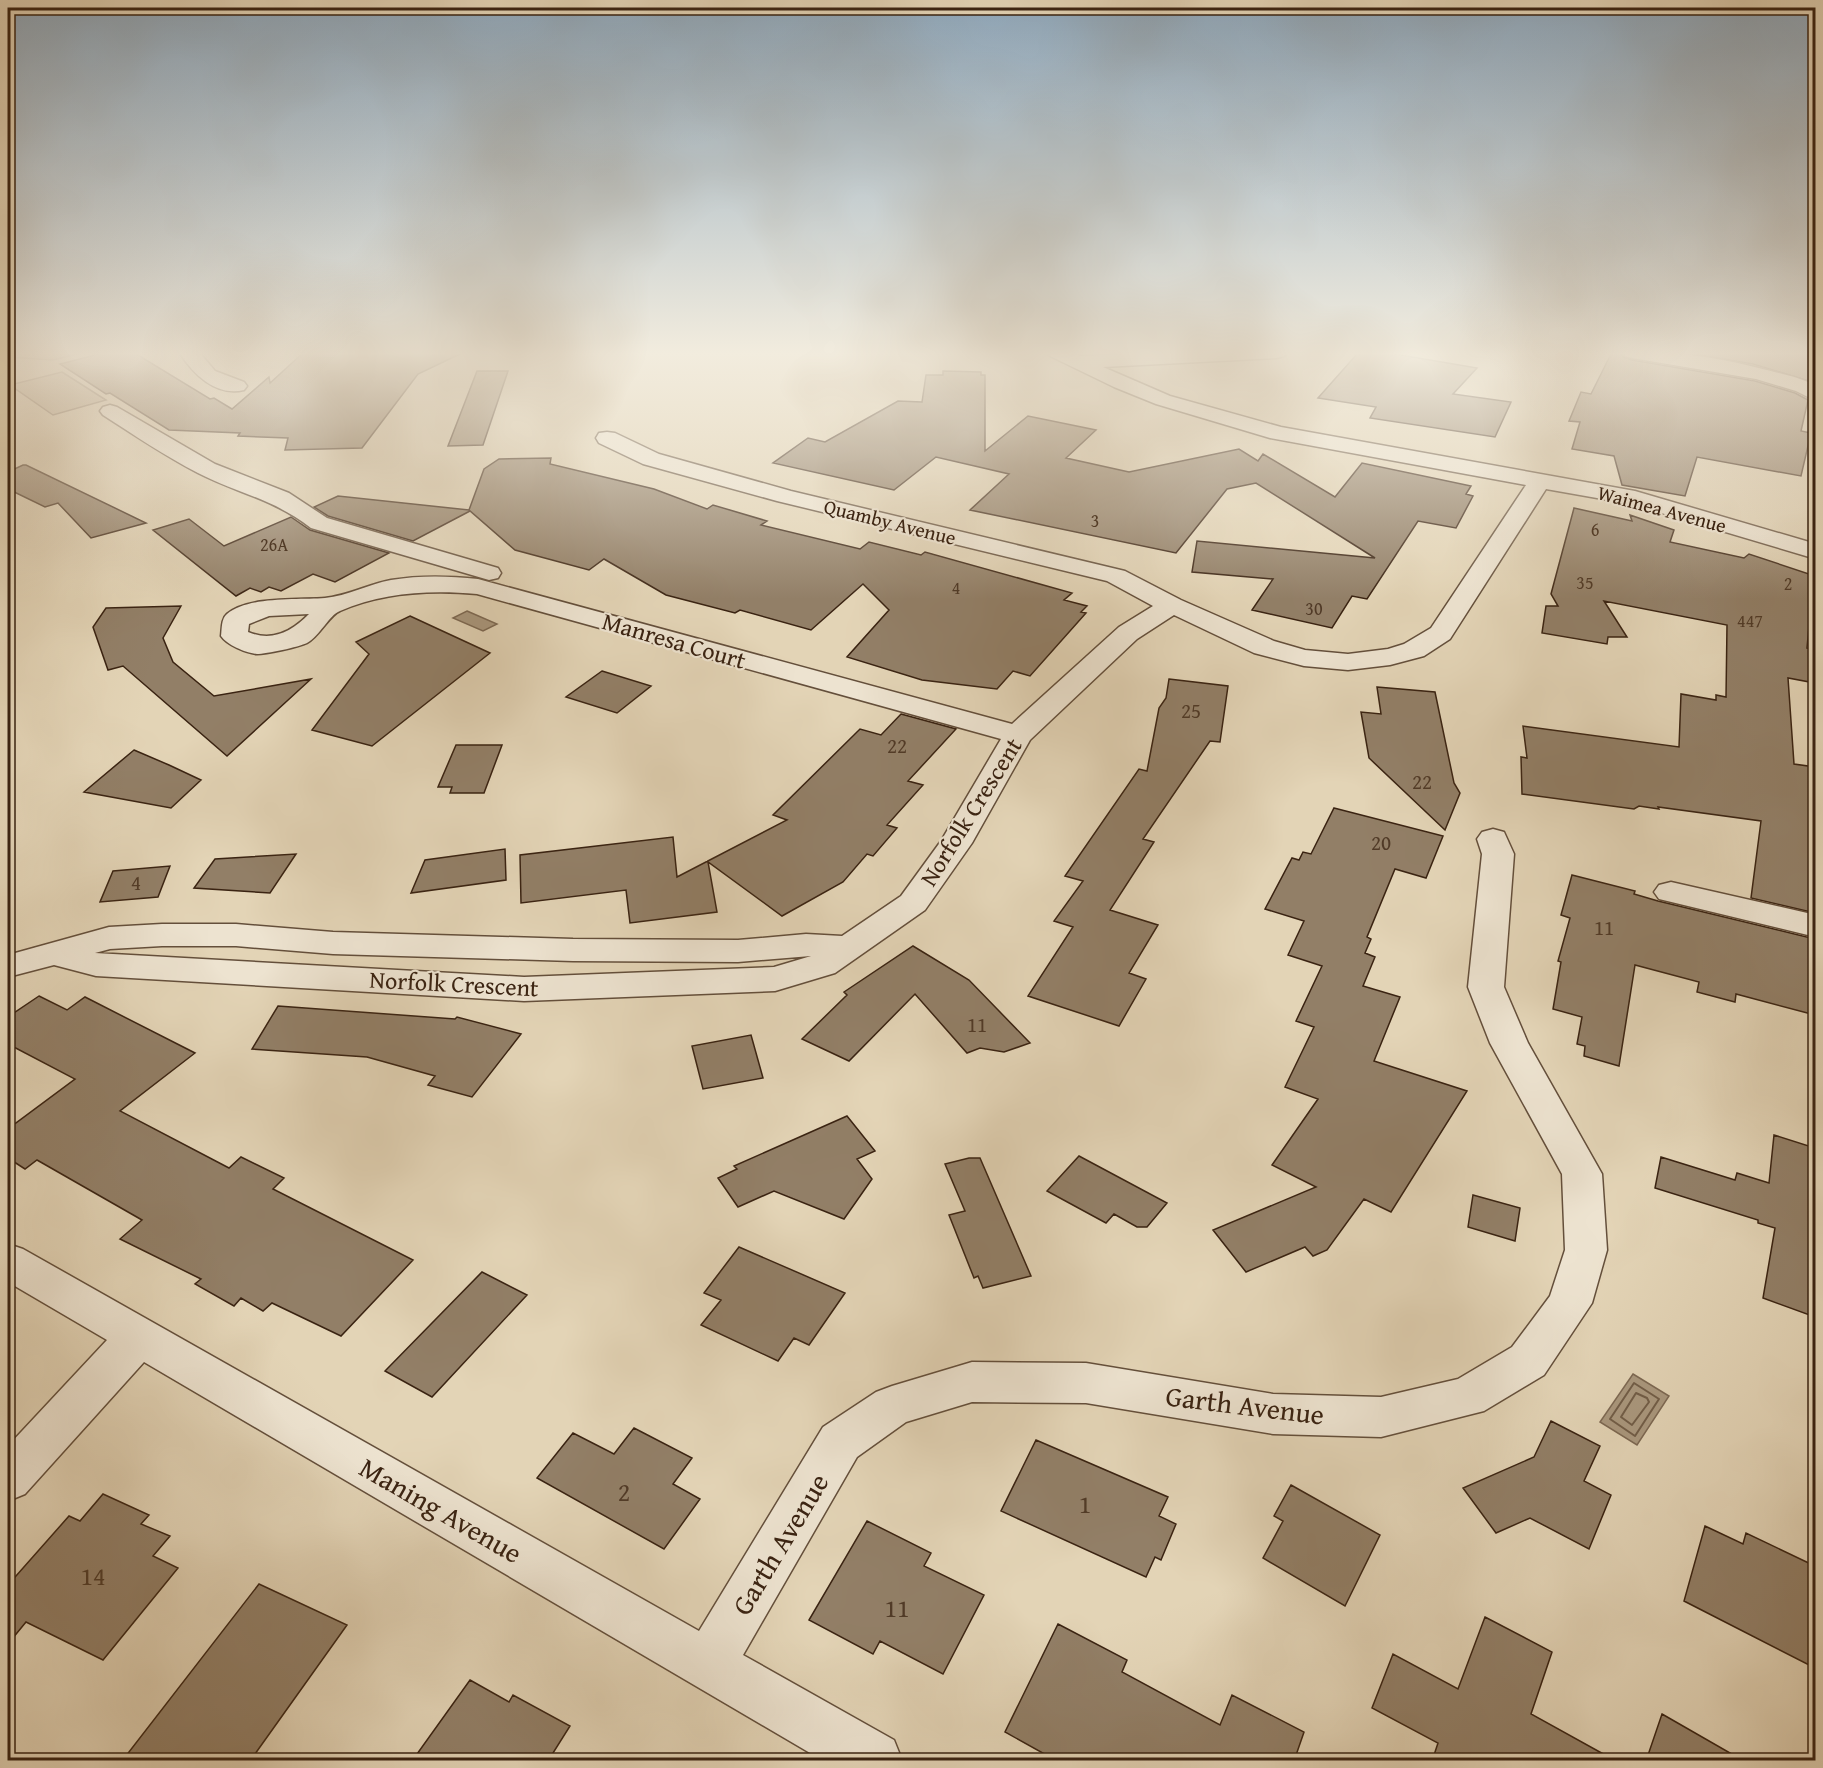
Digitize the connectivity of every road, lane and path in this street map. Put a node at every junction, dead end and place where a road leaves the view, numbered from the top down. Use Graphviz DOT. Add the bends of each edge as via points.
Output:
graph roads {
  1 [pos="149,435"];
  2 [pos="1286,435"];
  3 [pos="607,438"];
  4 [pos="1540,480"];
  5 [pos="1815,552"];
  6 [pos="1172,604"];
  7 [pos="328,606"];
  8 [pos="590,618"];
  9 [pos="1018,735"];
  10 [pos="1493,839"];
  11 [pos="1671,892"];
  12 [pos="1815,926"];
  13 [pos="11,957"];
  14 [pos="8,1261"];
  15 [pos="139,1336"];
  16 [pos="8,1479"];
  17 [pos="709,1664"];
  18 [pos="874,1761"];
  1 -- 8 [label="street" via="207,469 282,498 319,523 580,601"];
  2 -- 4 [label="street, Waimea Avenue"];
  3 -- 6 [label="street, Quamby Avenue" via="651,459 777,494 1116,576"];
  4 -- 5 [label="street, Waimea Avenue" via="1635,498"];
  4 -- 6 [label="street" via="1441,633 1414,650 1348,662 1304,658 1264,647"];
  6 -- 9 [label="street, Norfolk Crescent" via="1128,633"];
  7 -- 8 [label="street, Manresa Court" via="391,588 440,583 478,587"];
  8 -- 9 [label="street, Manresa Court"];
  9 -- 13 [label="street, Norfolk Crescent" via="956,843 913,903 835,959 775,979 524,989 96,965 52,953"];
  10 -- 17 [label="street, Garth Avenue" via="1498,855 1486,987 1509,1043 1582,1174 1586,1250 1570,1303 1528,1361 1468,1397 1381,1417 1273,1414 1086,1383 972,1382 892,1406 840,1442"];
  11 -- 12 [label="street"];
  14 -- 15 [label="street, Maning Avenue"];
  15 -- 16 [label="street"];
  15 -- 17 [label="street, Maning Avenue"];
  17 -- 18 [label="street, Maning Avenue"];
}
